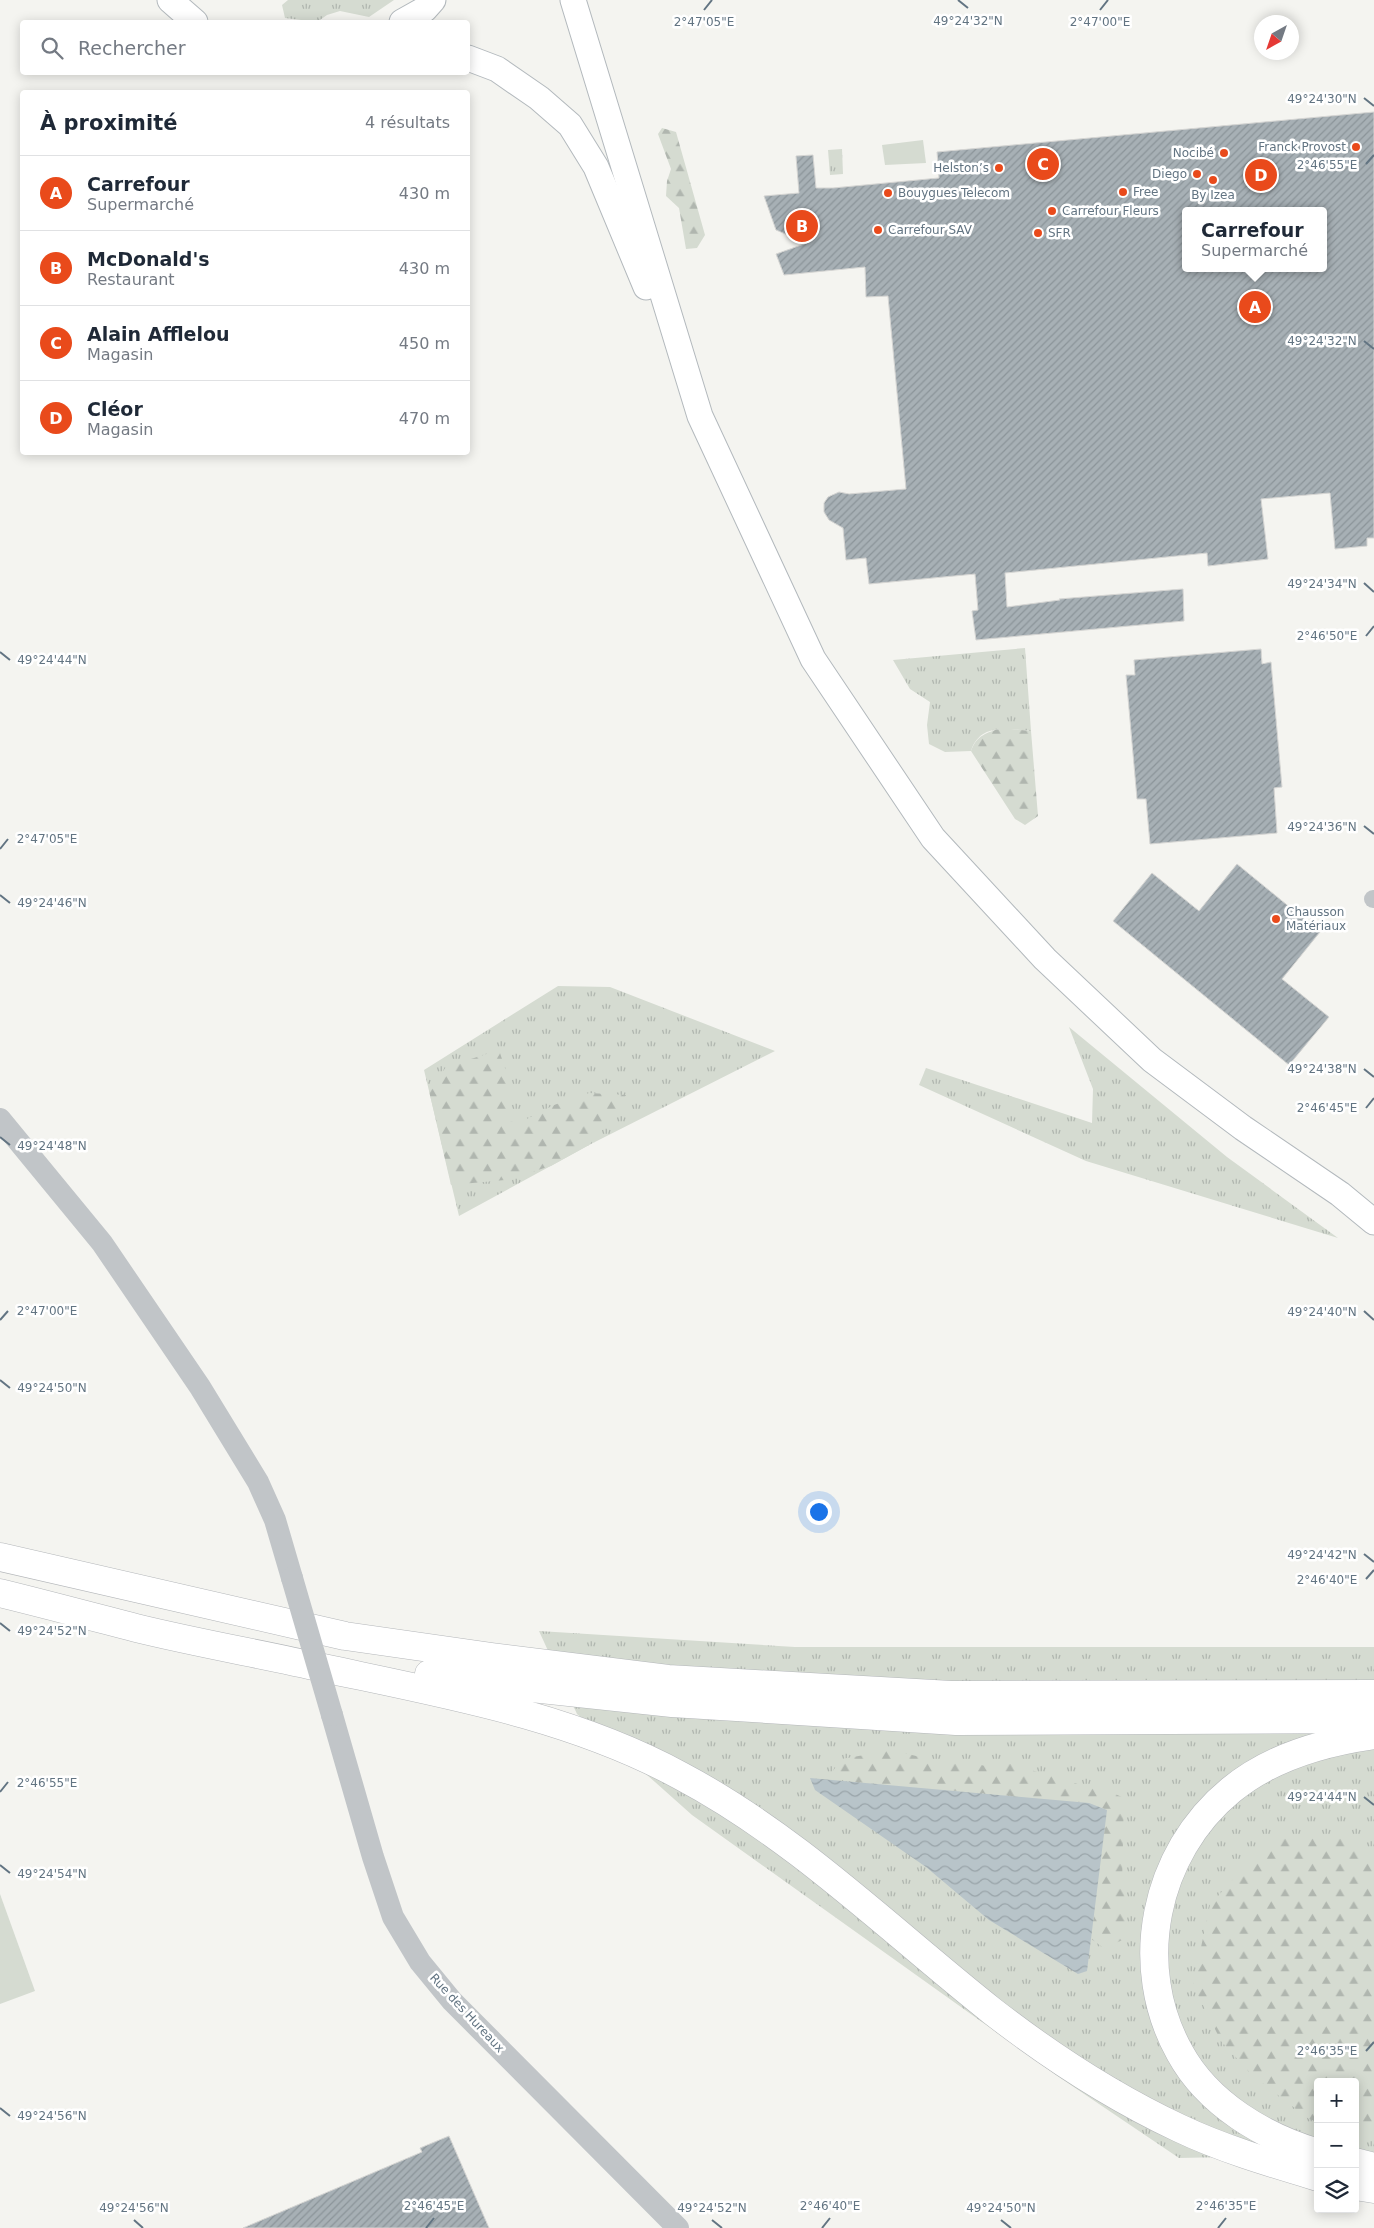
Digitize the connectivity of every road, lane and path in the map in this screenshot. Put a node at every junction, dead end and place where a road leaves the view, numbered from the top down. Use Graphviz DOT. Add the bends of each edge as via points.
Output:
graph roads {
  1 [pos="170,0"];
  2 [pos="433,0"];
  3 [pos="573,0"];
  4 [pos="193,20"];
  5 [pos="406,20"];
  6 [pos="470,59"];
  7 [pos="700,416"];
  8 [pos="0,1119"];
  9 [pos="1374,1222"];
  10 [pos="0,1557"];
  11 [pos="0,1593"];
  12 [pos="137,1628"];
  13 [pos="1370,1694"];
  14 [pos="1374,1719"];
  15 [pos="1374,1736"];
  16 [pos="1314,2152"];
  17 [pos="1359,2163"];
  18 [pos="1374,2167"];
  19 [pos="1314,2176"];
  20 [pos="1359,2187"];
  21 [pos="1374,2189"];
  22 [pos="674,2227"];
  1 -- 4 [label="main road"];
  2 -- 5 [label="main road" via="425,9"];
  3 -- 7 [label="main road"];
  6 -- 7 [label="main road" via="498,69 570,125 596,167"];
  7 -- 9 [label="main road" via="813,659 933,838 1045,959 1152,1060 1243,1128 1340,1194"];
  8 -- 22 [label="street, Rue des Hureaux, bridge" via="102,1243 200,1387 258,1482 275,1520 392,1917 420,1962 452,2001"];
  10 -- 13 [label="highway" via="345,1636 668,1678 951,1695"];
  11 -- 12 [label="highway"];
  12 -- 14 [label="highway" via="513,1686 672,1703 956,1720"];
  12 -- 19 [label="highway" via="520,1712 617,1746 680,1775 737,1808 792,1848 994,2012 1124,2100 1182,2130"];
  15 -- 16 [label="highway" via="1319,1745 1260,1770 1232,1789 1208,1811 1189,1835 1174,1862 1157,1915 1153,1952 1155,1982 1162,2013 1180,2054 1215,2097 1238,2115 1266,2134"];
  17 -- 18 [label="highway"];
  20 -- 21 [label="highway"];
}
